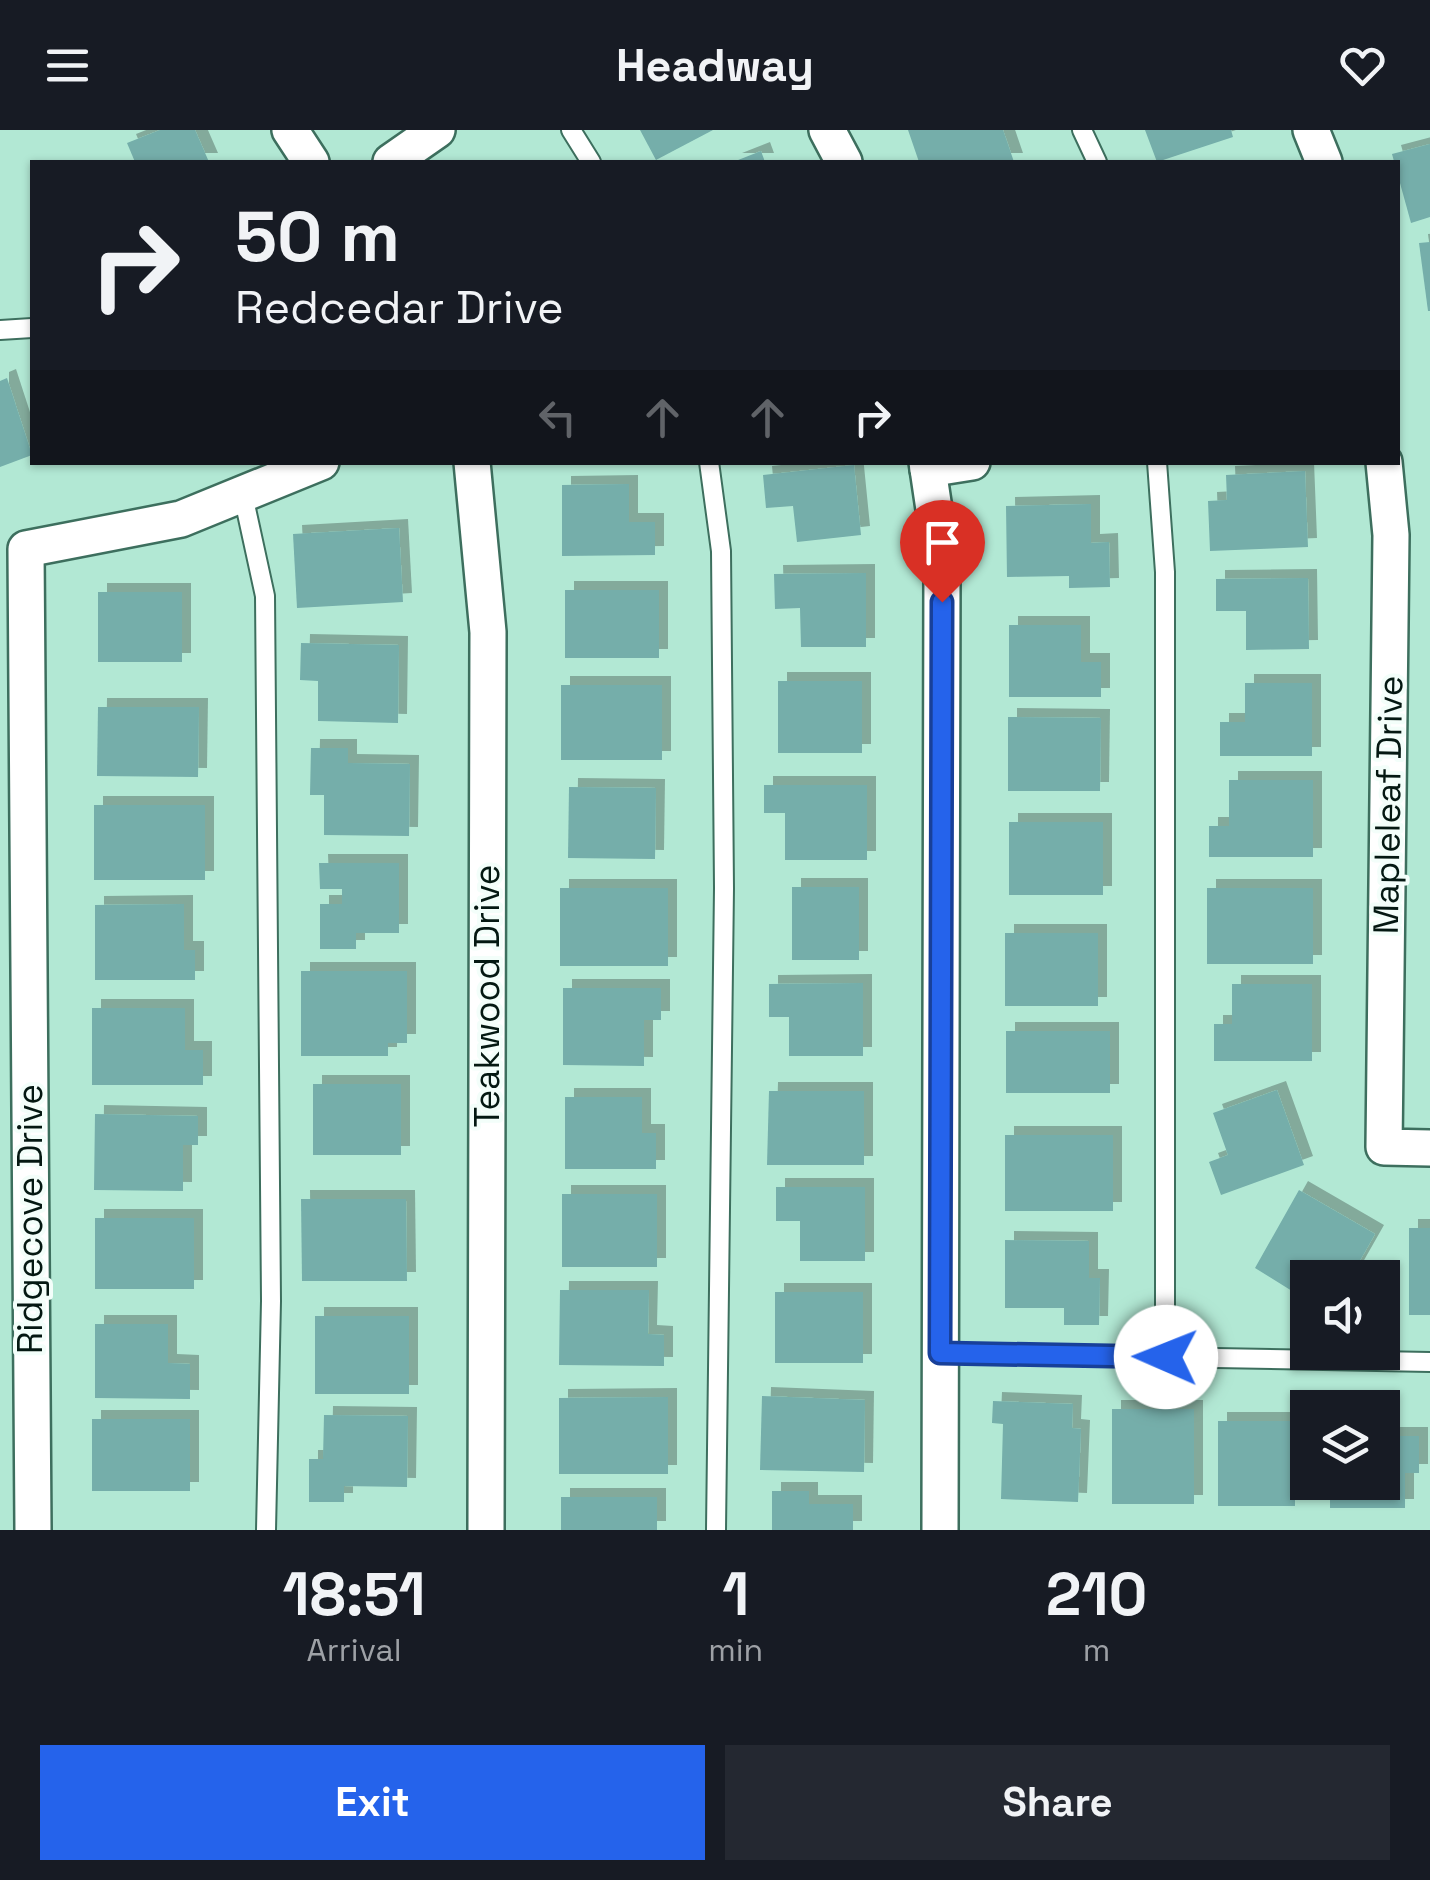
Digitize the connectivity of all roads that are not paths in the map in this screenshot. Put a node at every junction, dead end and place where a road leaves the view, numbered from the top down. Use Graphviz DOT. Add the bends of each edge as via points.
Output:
graph roads {
  1 [pos="290,130"];
  2 [pos="437,130"];
  3 [pos="571,130"];
  4 [pos="828,130"];
  5 [pos="1082,130"];
  6 [pos="1311,130"];
  7 [pos="310,160"];
  8 [pos="394,160"];
  9 [pos="590,160"];
  10 [pos="843,160"];
  11 [pos="1095,160"];
  12 [pos="1323,160"];
  13 [pos="30,328"];
  14 [pos="0,330"];
  15 [pos="314,465"];
  16 [pos="472,465"];
  17 [pos="709,465"];
  18 [pos="1156,465"];
  19 [pos="1384,465"];
  20 [pos="928,466"];
  21 [pos="242,495"];
  22 [pos="1430,1148"];
  23 [pos="940,1353"];
  24 [pos="1166,1357"];
  25 [pos="1430,1362"];
  26 [pos="32,1530"];
  27 [pos="266,1530"];
  28 [pos="486,1530"];
  29 [pos="716,1530"];
  30 [pos="940,1530"];
  1 -- 7 [label="street"];
  2 -- 8 [label="street"];
  3 -- 9 [label="lane"];
  4 -- 10 [label="street"];
  5 -- 11 [label="lane"];
  6 -- 12 [label="street"];
  13 -- 14 [label="lane"];
  15 -- 21 [label="street"];
  16 -- 28 [label="street, Teakwood Drive" via="488,632"];
  17 -- 29 [label="lane" via="721,552 724,888"];
  18 -- 24 [label="lane" via="1166,572"];
  19 -- 22 [label="street, Mapleleaf Drive" via="1391,535 1384,1147"];
  20 -- 23 [label="street" via="942,563"];
  21 -- 26 [label="street, Ridgecove Drive" via="181,519 26,549"];
  21 -- 27 [label="lane" via="265,596 272,1301"];
  23 -- 24 [label="lane"];
  23 -- 30 [label="street"];
  24 -- 25 [label="lane"];
}
